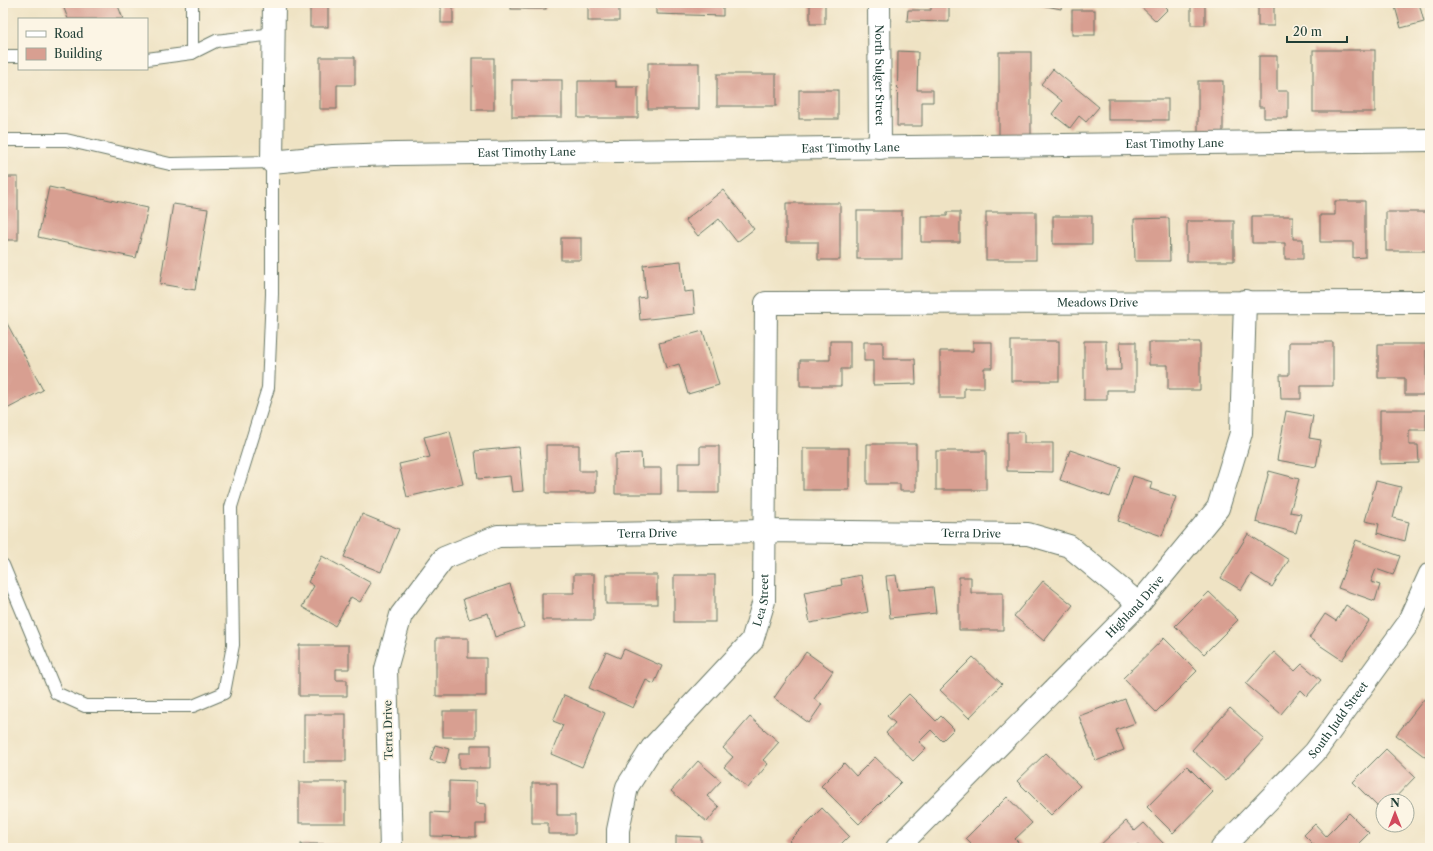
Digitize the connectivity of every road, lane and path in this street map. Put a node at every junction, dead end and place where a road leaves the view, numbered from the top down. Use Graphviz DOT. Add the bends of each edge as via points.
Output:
graph roads {
  1 [pos="192,3"];
  2 [pos="274,3"];
  3 [pos="879,3"];
  4 [pos="273,34"];
  5 [pos="192,53"];
  6 [pos="3,56"];
  7 [pos="18,56"];
  8 [pos="148,58"];
  9 [pos="3,140"];
  10 [pos="1430,140"];
  11 [pos="880,148"];
  12 [pos="272,162"];
  13 [pos="1245,301"];
  14 [pos="1430,302"];
  15 [pos="766,303"];
  16 [pos="764,531"];
  17 [pos="3,564"];
  18 [pos="1430,574"];
  19 [pos="1139,604"];
  20 [pos="391,848"];
  21 [pos="618,848"];
  22 [pos="897,848"];
  23 [pos="1222,848"];
  1 -- 5 [label="lane"];
  2 -- 4 [label="street"];
  3 -- 11 [label="street, North Sulger Street"];
  4 -- 5 [label="lane" via="216,42"];
  4 -- 12 [label="street"];
  5 -- 8 [label="lane"];
  6 -- 7 [label="lane"];
  9 -- 12 [label="lane" via="66,140 170,164"];
  10 -- 11 [label="street, East Timothy Lane"];
  11 -- 12 [label="street, East Timothy Lane" via="348,155"];
  12 -- 17 [label="lane" via="272,294 268,388 231,506 232,645 224,693 193,706 85,706 56,693"];
  13 -- 14 [label="street, Meadows Drive"];
  13 -- 15 [label="street, Meadows Drive"];
  13 -- 19 [label="street, Highland Drive" via="1242,433 1218,508"];
  15 -- 16 [label="street, Lea Street"];
  16 -- 19 [label="street, Terra Drive" via="1028,534 1069,546"];
  16 -- 20 [label="street, Terra Drive" via="498,536 444,558 401,615 386,669"];
  16 -- 21 [label="street, Lea Street" via="764,602 752,641 652,748 626,787 618,830"];
  18 -- 23 [label="street, South Judd Street" via="1407,625 1314,752"];
  19 -- 22 [label="street, Highland Drive"];
}
